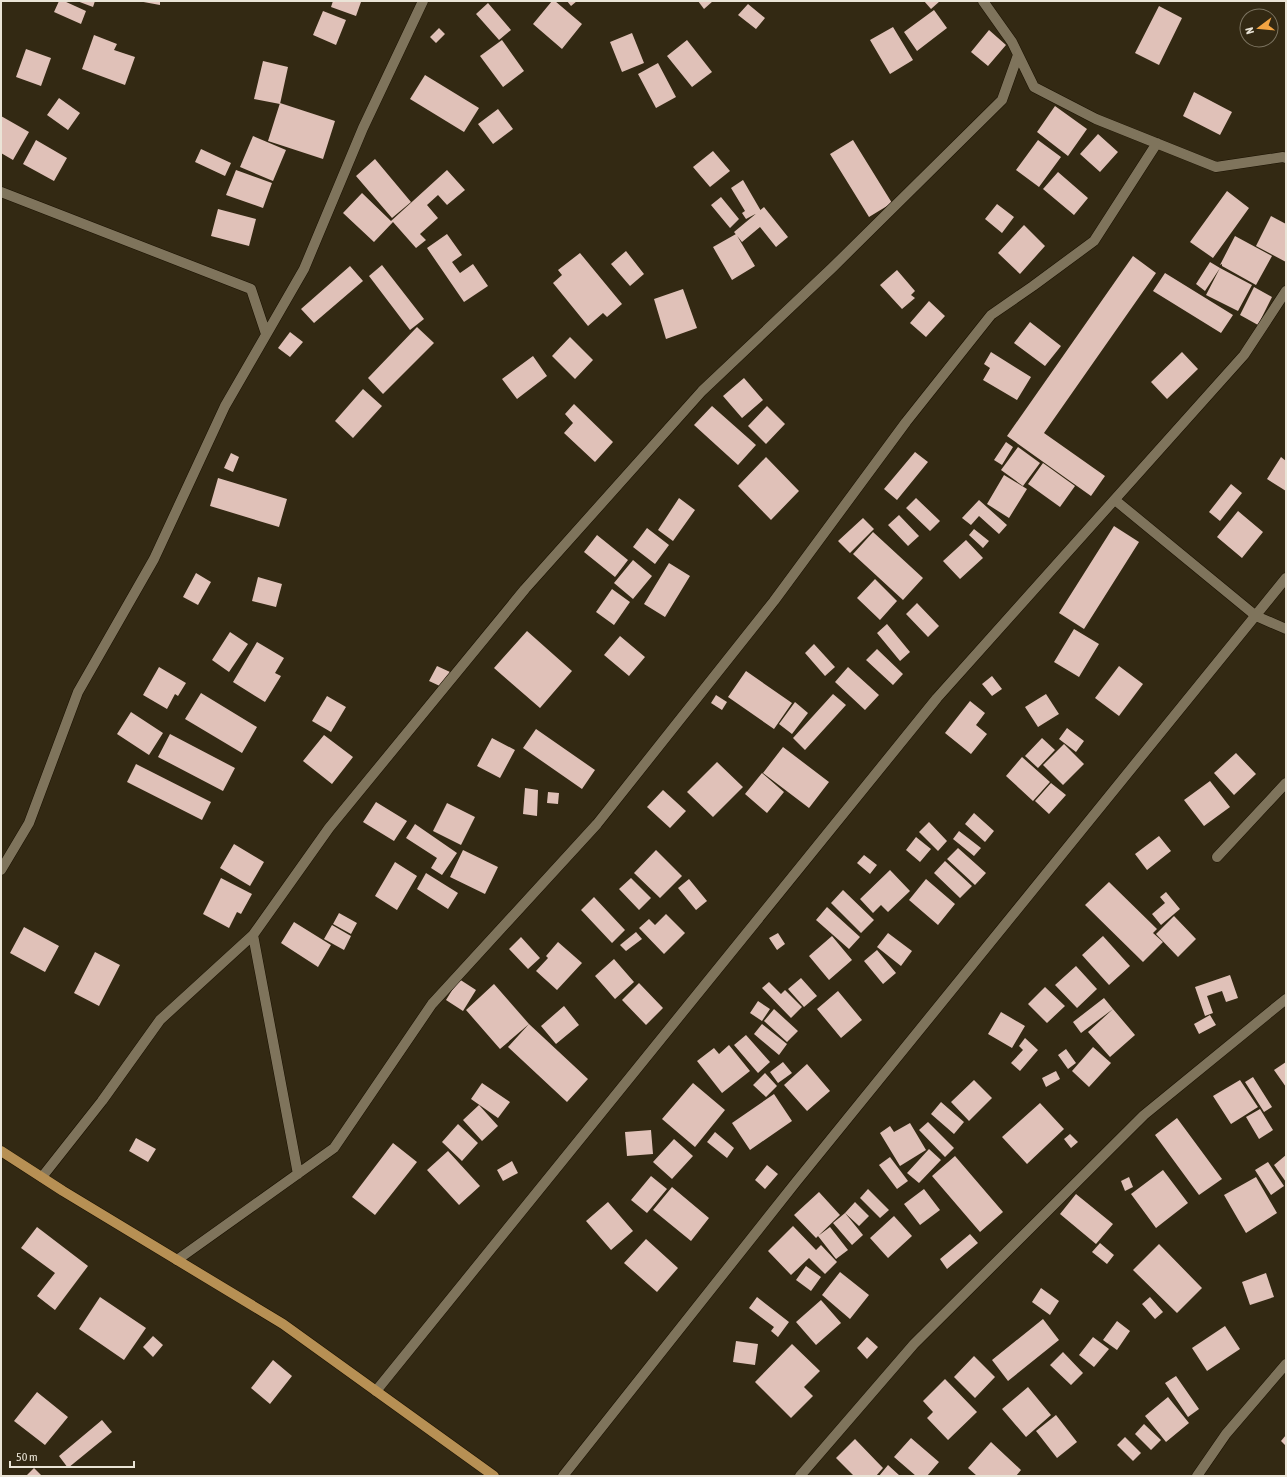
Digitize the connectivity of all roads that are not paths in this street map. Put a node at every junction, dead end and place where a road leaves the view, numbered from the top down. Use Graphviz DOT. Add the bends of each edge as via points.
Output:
graph roads {
  1 [pos="423,1"];
  2 [pos="983,1"];
  3 [pos="1018,55"];
  4 [pos="1157,143"];
  5 [pos="1286,158"];
  6 [pos="1,192"];
  7 [pos="1286,291"];
  8 [pos="266,334"];
  9 [pos="1115,500"];
  10 [pos="1286,578"];
  11 [pos="1256,616"];
  12 [pos="1286,629"];
  13 [pos="1286,784"];
  14 [pos="1217,857"];
  15 [pos="1,870"];
  16 [pos="253,935"];
  17 [pos="1286,998"];
  18 [pos="1,1151"];
  19 [pos="298,1174"];
  20 [pos="42,1178"];
  21 [pos="177,1260"];
  22 [pos="1286,1364"];
  23 [pos="376,1392"];
  24 [pos="494,1476"];
  25 [pos="562,1476"];
  26 [pos="800,1476"];
  27 [pos="1196,1476"];
  1 -- 8 [label="street" via="363,128 304,269"];
  2 -- 3 [label="street" via="1012,42"];
  3 -- 4 [label="street" via="1034,87 1096,119"];
  3 -- 16 [label="street" via="1002,100 832,268 702,391 525,590 329,828"];
  4 -- 5 [label="street" via="1216,167"];
  4 -- 19 [label="street" via="1094,241 991,315 906,422 774,601 602,818 432,1004 334,1148"];
  6 -- 8 [label="street" via="251,289"];
  7 -- 9 [label="street" via="1244,355"];
  8 -- 15 [label="street" via="225,406 154,559 78,692 29,823"];
  9 -- 11 [label="street"];
  9 -- 23 [label="street" via="937,698"];
  10 -- 11 [label="street"];
  11 -- 12 [label="street"];
  11 -- 25 [label="street" via="796,1182"];
  13 -- 14 [label="street"];
  16 -- 19 [label="street"];
  16 -- 20 [label="street" via="160,1020"];
  17 -- 26 [label="street" via="1144,1115 914,1344"];
  18 -- 20 [label="main road"];
  19 -- 21 [label="street"];
  20 -- 21 [label="main road"];
  21 -- 23 [label="main road" via="283,1324"];
  22 -- 27 [label="street" via="1226,1434"];
  23 -- 24 [label="main road"];
}
